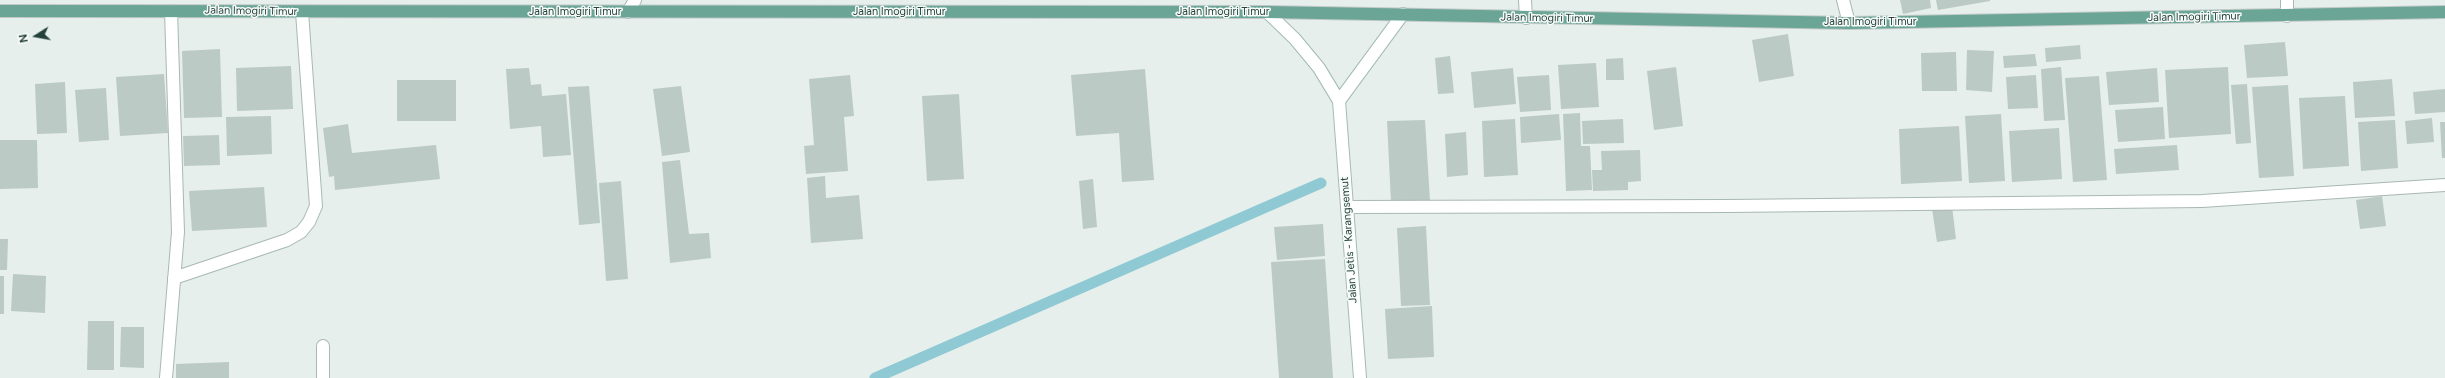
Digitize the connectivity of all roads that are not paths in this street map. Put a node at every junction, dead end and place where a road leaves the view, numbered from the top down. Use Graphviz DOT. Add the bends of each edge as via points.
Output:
graph roads {
  1 [pos="634,0"];
  2 [pos="1525,0"];
  3 [pos="1843,0"];
  4 [pos="2287,0"];
  5 [pos="0,10"];
  6 [pos="171,10"];
  7 [pos="302,12"];
  8 [pos="628,12"];
  9 [pos="1267,12"];
  10 [pos="2445,12"];
  11 [pos="1403,14"];
  12 [pos="2287,16"];
  13 [pos="1526,18"];
  14 [pos="1849,23"];
  15 [pos="1339,101"];
  16 [pos="2445,185"];
  17 [pos="1347,207"];
  18 [pos="174,278"];
  19 [pos="323,346"];
  20 [pos="166,378"];
  21 [pos="323,378"];
  22 [pos="1360,378"];
  1 -- 8 [label="street"];
  2 -- 13 [label="street"];
  3 -- 14 [label="street"];
  4 -- 12 [label="street"];
  5 -- 6 [label="main road, Jalan Imogiri Timur"];
  6 -- 7 [label="main road, Jalan Imogiri Timur"];
  6 -- 18 [label="street" via="178,232"];
  7 -- 8 [label="main road, Jalan Imogiri Timur"];
  7 -- 18 [label="street" via="316,206 309,222 301,232 287,240"];
  8 -- 9 [label="main road, Jalan Imogiri Timur"];
  9 -- 11 [label="main road, Jalan Imogiri Timur"];
  9 -- 15 [label="street" via="1319,68"];
  10 -- 12 [label="main road, Jalan Imogiri Timur"];
  11 -- 13 [label="main road, Jalan Imogiri Timur"];
  11 -- 15 [label="street"];
  12 -- 14 [label="main road, Jalan Imogiri Timur"];
  13 -- 14 [label="main road, Jalan Imogiri Timur"];
  15 -- 17 [label="street, Jalan Jetis - Karangsemut"];
  16 -- 17 [label="street" via="2202,201"];
  17 -- 22 [label="street, Jalan Jetis - Karangsemut"];
  18 -- 20 [label="street"];
  19 -- 21 [label="street"];
}
